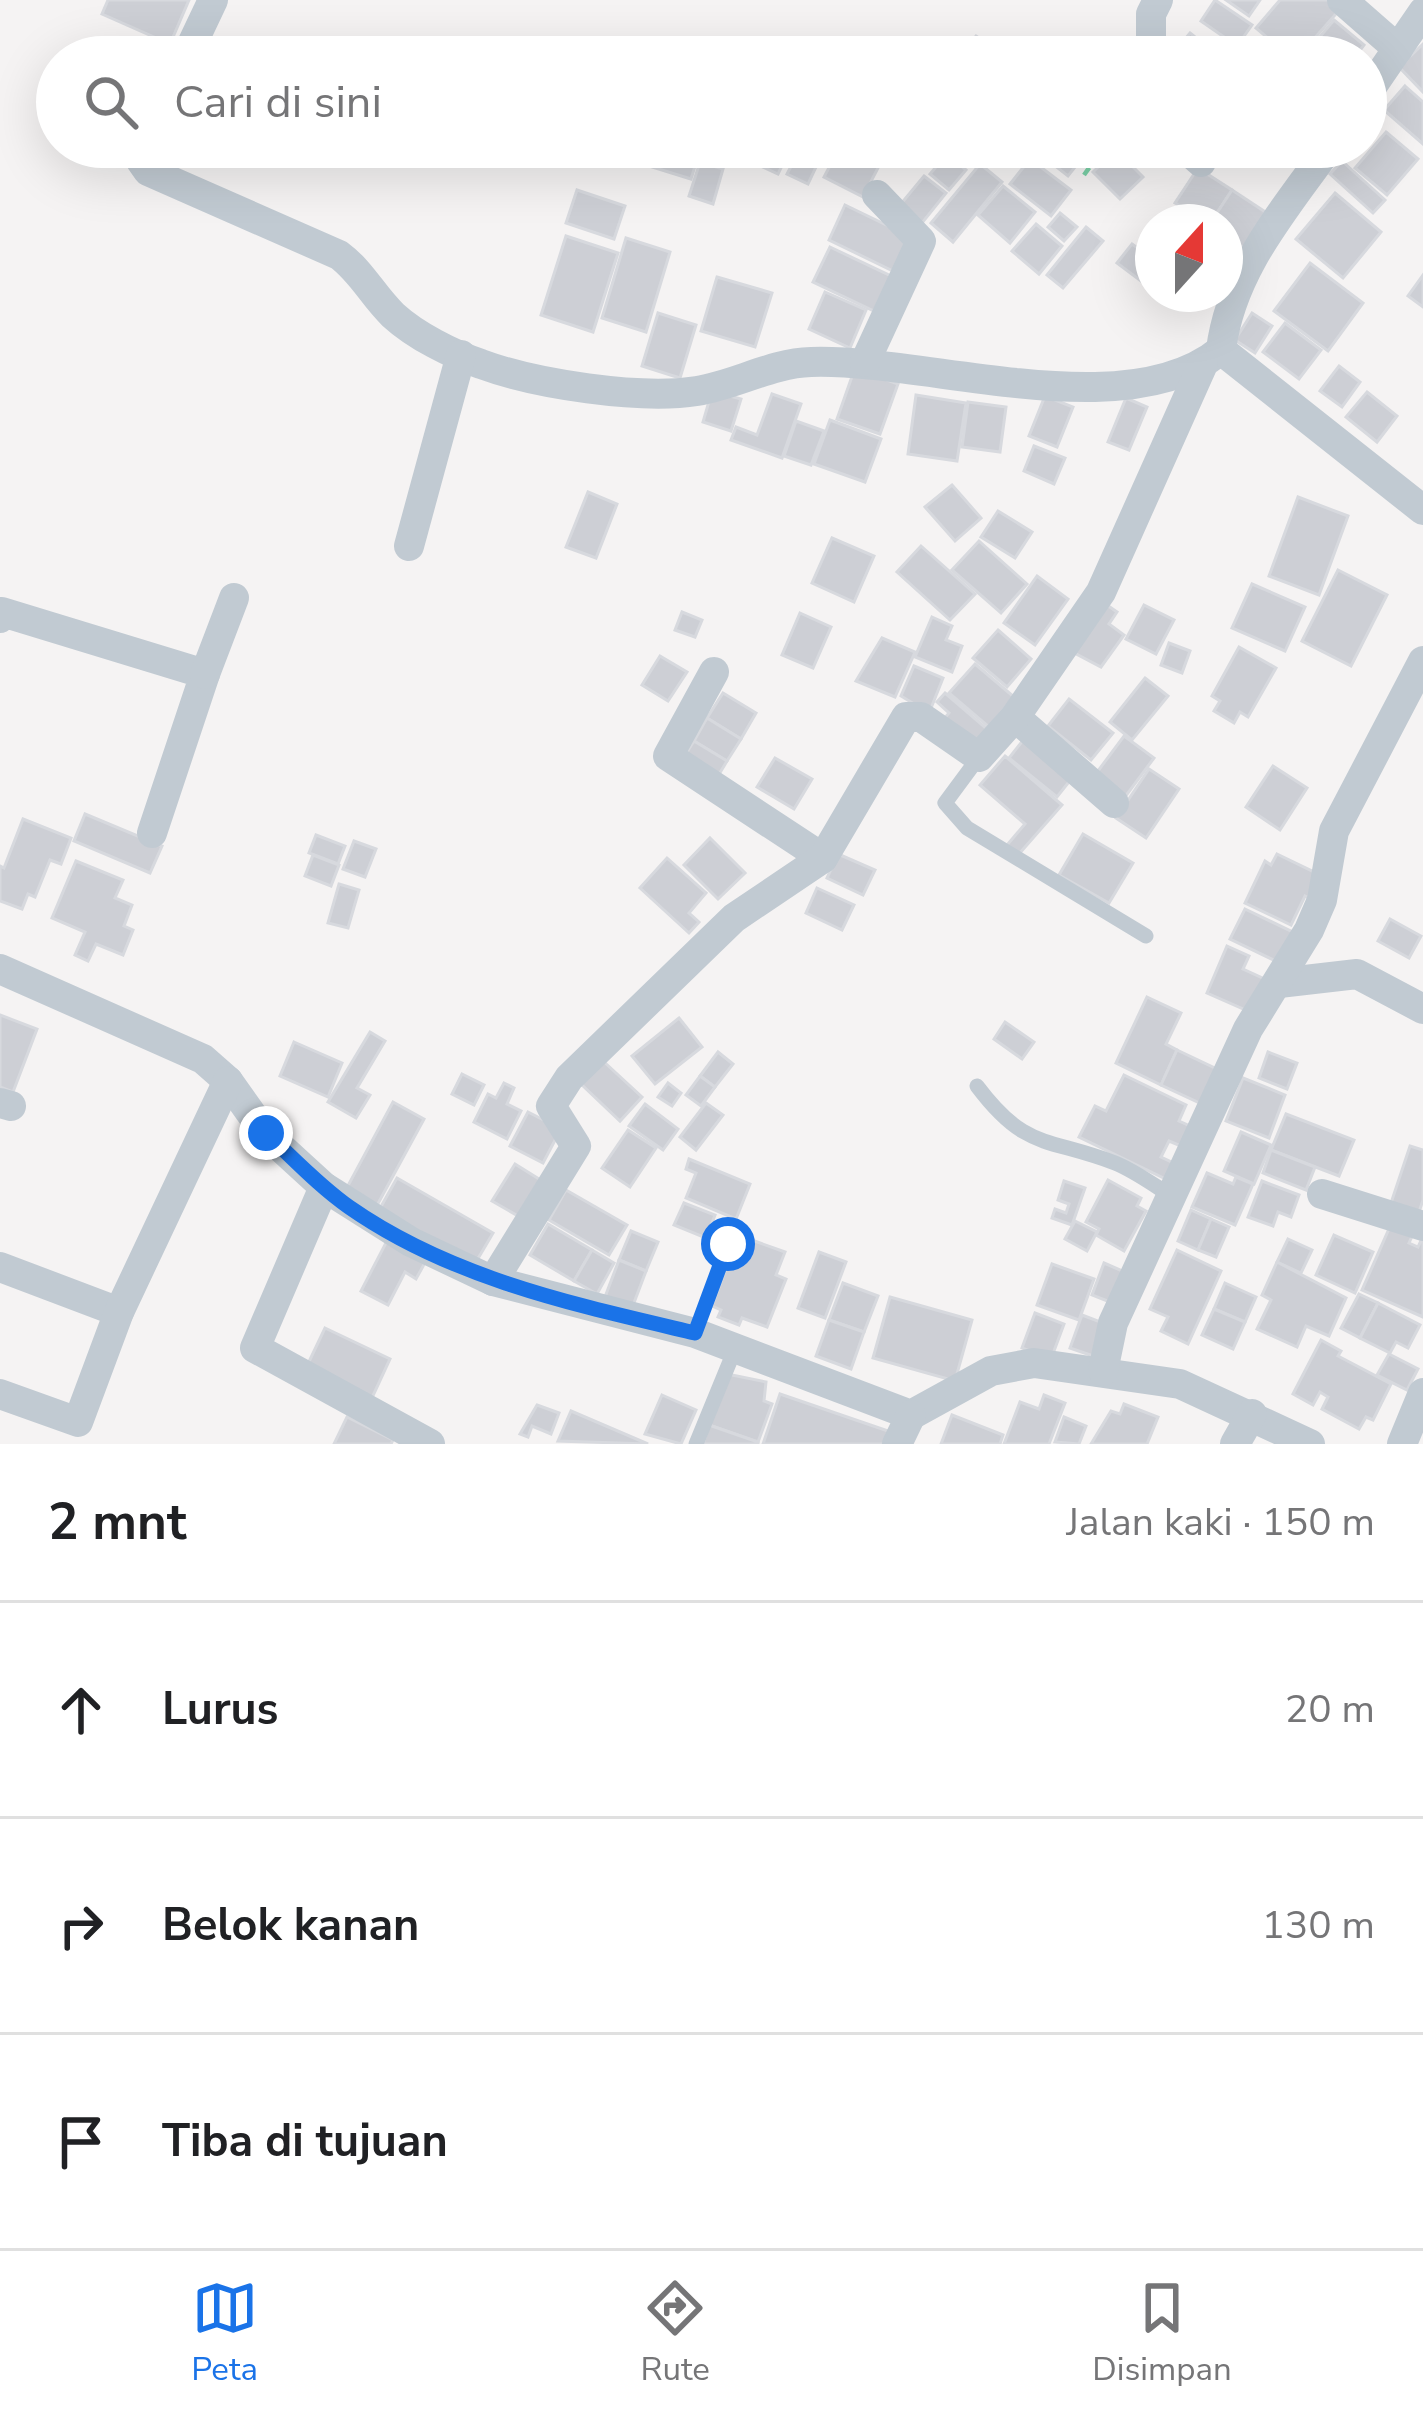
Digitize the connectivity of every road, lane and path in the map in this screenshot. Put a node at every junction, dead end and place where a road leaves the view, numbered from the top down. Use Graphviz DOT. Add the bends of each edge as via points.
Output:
graph roads {
  1 [pos="213,0"];
  2 [pos="1158,0"];
  3 [pos="1342,0"];
  4 [pos="1423,12"];
  5 [pos="196,36"];
  6 [pos="1151,36"];
  7 [pos="1383,36"];
  8 [pos="1387,39"];
  9 [pos="1398,49"];
  10 [pos="1387,65"];
  11 [pos="146,168"];
  12 [pos="1089,168"];
  13 [pos="1314,168"];
  14 [pos="1084,175"];
  15 [pos="877,195"];
  16 [pos="461,355"];
  17 [pos="1212,357"];
  18 [pos="865,362"];
  19 [pos="1423,510"];
  20 [pos="409,546"];
  21 [pos="234,598"];
  22 [pos="0,618"];
  23 [pos="1423,661"];
  24 [pos="714,672"];
  25 [pos="205,674"];
  26 [pos="1015,717"];
  27 [pos="979,757"];
  28 [pos="1114,803"];
  29 [pos="152,833"];
  30 [pos="823,858"];
  31 [pos="1146,936"];
  32 [pos="0,969"];
  33 [pos="1279,983"];
  34 [pos="1423,1010"];
  35 [pos="228,1081"];
  36 [pos="976,1086"];
  37 [pos="324,1187"];
  38 [pos="1322,1194"];
  39 [pos="1174,1197"];
  40 [pos="1423,1226"];
  41 [pos="728,1244"];
  42 [pos="0,1267"];
  43 [pos="493,1281"];
  44 [pos="119,1312"];
  45 [pos="695,1333"];
  46 [pos="735,1349"];
  47 [pos="1103,1371"];
  48 [pos="1423,1393"];
  49 [pos="0,1394"];
  50 [pos="1252,1414"];
  51 [pos="911,1415"];
  52 [pos="430,1444"];
  53 [pos="696,1444"];
  54 [pos="897,1444"];
  55 [pos="1234,1444"];
  56 [pos="1310,1444"];
  57 [pos="1402,1444"];
  1 -- 5 [label="street"];
  2 -- 6 [label="street"];
  3 -- 7 [label="street"];
  4 -- 9 [label="street"];
  8 -- 9 [label="street"];
  9 -- 10 [label="street"];
  11 -- 16 [label="street" via="338,255 392,314"];
  12 -- 14 [label="path"];
  13 -- 17 [label="street" via="1257,248"];
  15 -- 18 [label="street" via="921,241"];
  16 -- 18 [label="street" via="539,378 640,392 692,392 805,362"];
  16 -- 20 [label="street"];
  17 -- 18 [label="street" via="1132,384 1090,387"];
  17 -- 19 [label="street"];
  17 -- 26 [label="street" via="1102,592"];
  21 -- 25 [label="street"];
  22 -- 25 [label="street" via="2,612"];
  23 -- 33 [label="street" via="1334,831 1322,900"];
  24 -- 30 [label="street" via="668,756"];
  25 -- 29 [label="street"];
  26 -- 27 [label="street"];
  26 -- 28 [label="street"];
  27 -- 30 [label="street" via="921,717 906,717"];
  27 -- 31 [label="lane" via="945,803 949,811"];
  30 -- 43 [label="street" via="734,918 552,1098 577,1146"];
  32 -- 35 [label="street" via="164,1037"];
  33 -- 34 [label="street" via="1357,974"];
  33 -- 39 [label="street" via="1248,1029"];
  35 -- 37 [label="street" via="266,1133"];
  35 -- 44 [label="street"];
  36 -- 39 [label="lane" via="1025,1136 1117,1164"];
  37 -- 43 [label="street"];
  37 -- 52 [label="street" via="256,1348"];
  38 -- 40 [label="street"];
  39 -- 47 [label="street" via="1113,1323"];
  41 -- 45 [label="path"];
  42 -- 44 [label="street"];
  43 -- 45 [label="street"];
  44 -- 49 [label="street" via="78,1422"];
  45 -- 46 [label="street"];
  46 -- 51 [label="street"];
  46 -- 53 [label="lane"];
  47 -- 50 [label="street" via="1180,1384"];
  47 -- 51 [label="street" via="1010,1365"];
  48 -- 57 [label="street"];
  50 -- 55 [label="street"];
  50 -- 56 [label="street"];
  51 -- 54 [label="street"];
}
